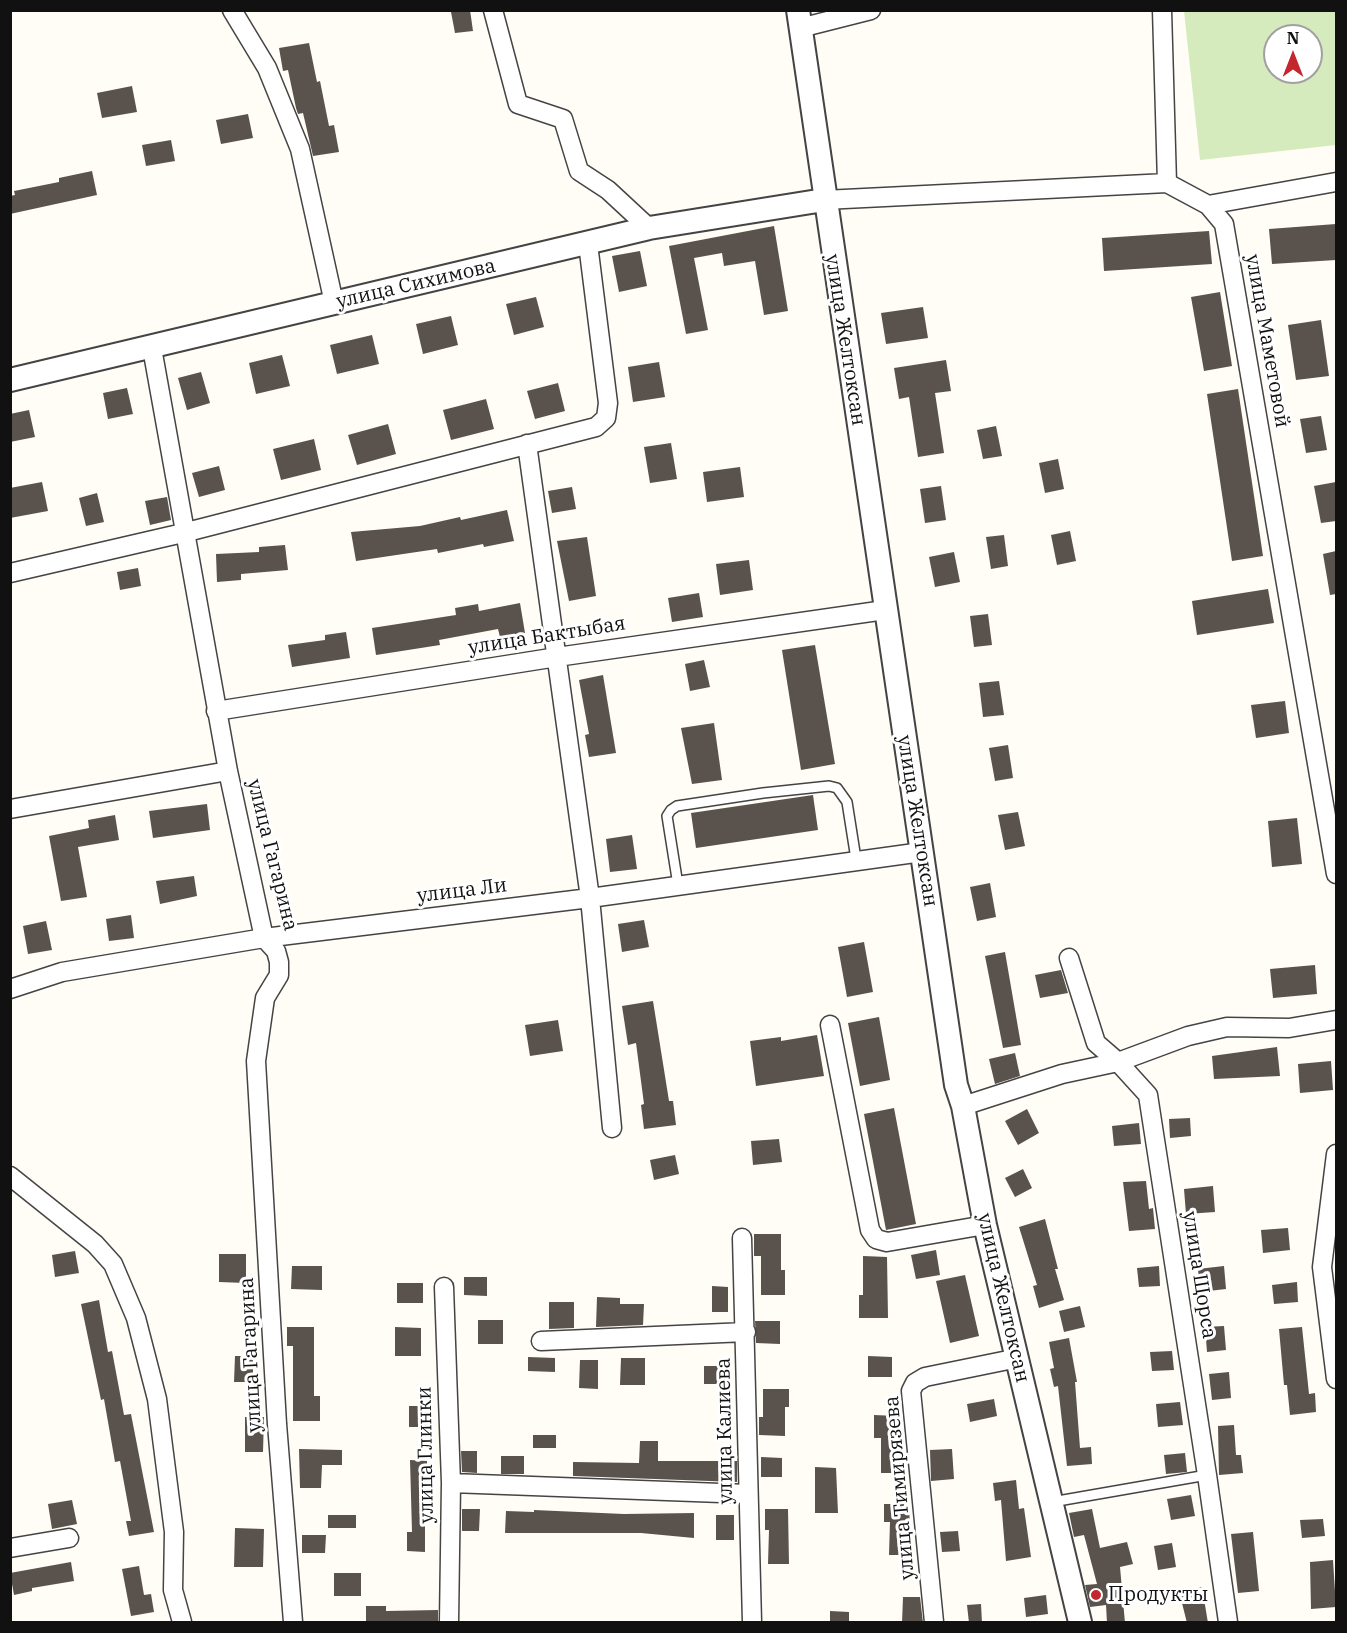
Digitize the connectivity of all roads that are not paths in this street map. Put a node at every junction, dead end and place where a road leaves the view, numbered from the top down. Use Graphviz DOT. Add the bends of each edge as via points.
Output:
graph roads {
  1 [pos="232,10"];
  2 [pos="493,10"];
  3 [pos="871,10"];
  4 [pos="1162,10"];
  5 [pos="799,19"];
  6 [pos="1336,182"];
  7 [pos="1167,183"];
  8 [pos="824,200"];
  9 [pos="1208,205"];
  10 [pos="649,228"];
  11 [pos="588,244"];
  12 [pos="334,303"];
  13 [pos="152,348"];
  14 [pos="10,380"];
  15 [pos="527,444"];
  16 [pos="183,533"];
  17 [pos="10,573"];
  18 [pos="885,610"];
  19 [pos="557,657"];
  20 [pos="216,711"];
  21 [pos="228,771"];
  22 [pos="10,809"];
  23 [pos="921,852"];
  24 [pos="856,859"];
  25 [pos="1336,874"];
  26 [pos="678,885"];
  27 [pos="590,898"];
  28 [pos="264,938"];
  29 [pos="1069,958"];
  30 [pos="10,989"];
  31 [pos="1336,1020"];
  32 [pos="830,1025"];
  33 [pos="1118,1062"];
  34 [pos="963,1106"];
  35 [pos="612,1128"];
  36 [pos="1336,1154"];
  37 [pos="10,1176"];
  38 [pos="985,1225"];
  39 [pos="742,1238"];
  40 [pos="444,1287"];
  41 [pos="746,1332"];
  42 [pos="541,1341"];
  43 [pos="1018,1358"];
  44 [pos="1336,1379"];
  45 [pos="1208,1475"];
  46 [pos="452,1483"];
  47 [pos="748,1494"];
  48 [pos="1052,1502"];
  49 [pos="69,1538"];
  50 [pos="10,1548"];
  51 [pos="182,1623"];
  52 [pos="293,1623"];
  53 [pos="449,1623"];
  54 [pos="752,1623"];
  55 [pos="934,1623"];
  56 [pos="1080,1623"];
  57 [pos="1228,1623"];
  1 -- 12 [label="street" via="267,68 300,149"];
  2 -- 10 [label="street" via="518,105 563,119 579,171 608,190"];
  3 -- 5 [label="street"];
  4 -- 7 [label="street"];
  5 -- 8 [label="street, улица Желтоксан"];
  6 -- 9 [label="street"];
  7 -- 8 [label="street"];
  7 -- 9 [label="street, улица Маметовой"];
  8 -- 10 [label="street, улица Сихимова"];
  8 -- 18 [label="street, улица Желтоксан"];
  9 -- 25 [label="street, улица Маметовой" via="1224,224"];
  10 -- 11 [label="street, улица Сихимова"];
  11 -- 12 [label="street, улица Сихимова"];
  11 -- 15 [label="street" via="608,403 606,418 596,427"];
  12 -- 13 [label="street, улица Сихимова"];
  13 -- 14 [label="street, улица Сихимова"];
  13 -- 16 [label="street, улица Гагарина"];
  15 -- 16 [label="street"];
  15 -- 19 [label="street"];
  16 -- 17 [label="street"];
  16 -- 20 [label="street, улица Гагарина"];
  18 -- 19 [label="street, улица Бактыбая"];
  18 -- 23 [label="street, улица Желтоксан"];
  19 -- 20 [label="street, улица Бактыбая"];
  19 -- 27 [label="street"];
  20 -- 21 [label="street, улица Гагарина"];
  21 -- 22 [label="street"];
  21 -- 28 [label="street, улица Гагарина"];
  23 -- 24 [label="street, улица Ли"];
  23 -- 34 [label="street, улица Желтоксан" via="956,1084"];
  24 -- 26 [label="street, улица Ли"];
  24 -- 26 [label="lane" via="847,802 837,788 763,793 671,810 667,816"];
  26 -- 27 [label="street, улица Ли"];
  27 -- 28 [label="street, улица Ли"];
  27 -- 35 [label="street"];
  28 -- 30 [label="street, улица Ли" via="62,972"];
  28 -- 52 [label="street, улица Гагарина" via="276,951 279,962 279,975 265,998 256,1061"];
  29 -- 33 [label="street, улица Щорса" via="1096,1043"];
  31 -- 33 [label="street" via="1289,1028 1227,1027 1188,1036"];
  32 -- 38 [label="street" via="870,1230 876,1239 887,1242"];
  33 -- 34 [label="street" via="1062,1074"];
  33 -- 45 [label="street, улица Щорса" via="1148,1095"];
  34 -- 38 [label="street, улица Желтоксан"];
  36 -- 44 [label="street" via="1322,1267"];
  37 -- 51 [label="street" via="95,1244 113,1264 136,1317 157,1399 174,1532 172,1590"];
  38 -- 43 [label="street, улица Желтоксан"];
  39 -- 41 [label="street, улица Калиева"];
  40 -- 46 [label="street, улица Глинки"];
  41 -- 42 [label="street"];
  41 -- 47 [label="street, улица Калиева"];
  43 -- 48 [label="street, улица Желтоксан"];
  43 -- 55 [label="street, улица Тимирязева" via="926,1377 915,1383 911,1391"];
  45 -- 48 [label="lane"];
  45 -- 57 [label="street, улица Щорса"];
  46 -- 47 [label="street"];
  46 -- 53 [label="street, улица Глинки"];
  47 -- 54 [label="street, улица Калиева"];
  48 -- 56 [label="street, улица Желтоксан"];
  49 -- 50 [label="street"];
}
